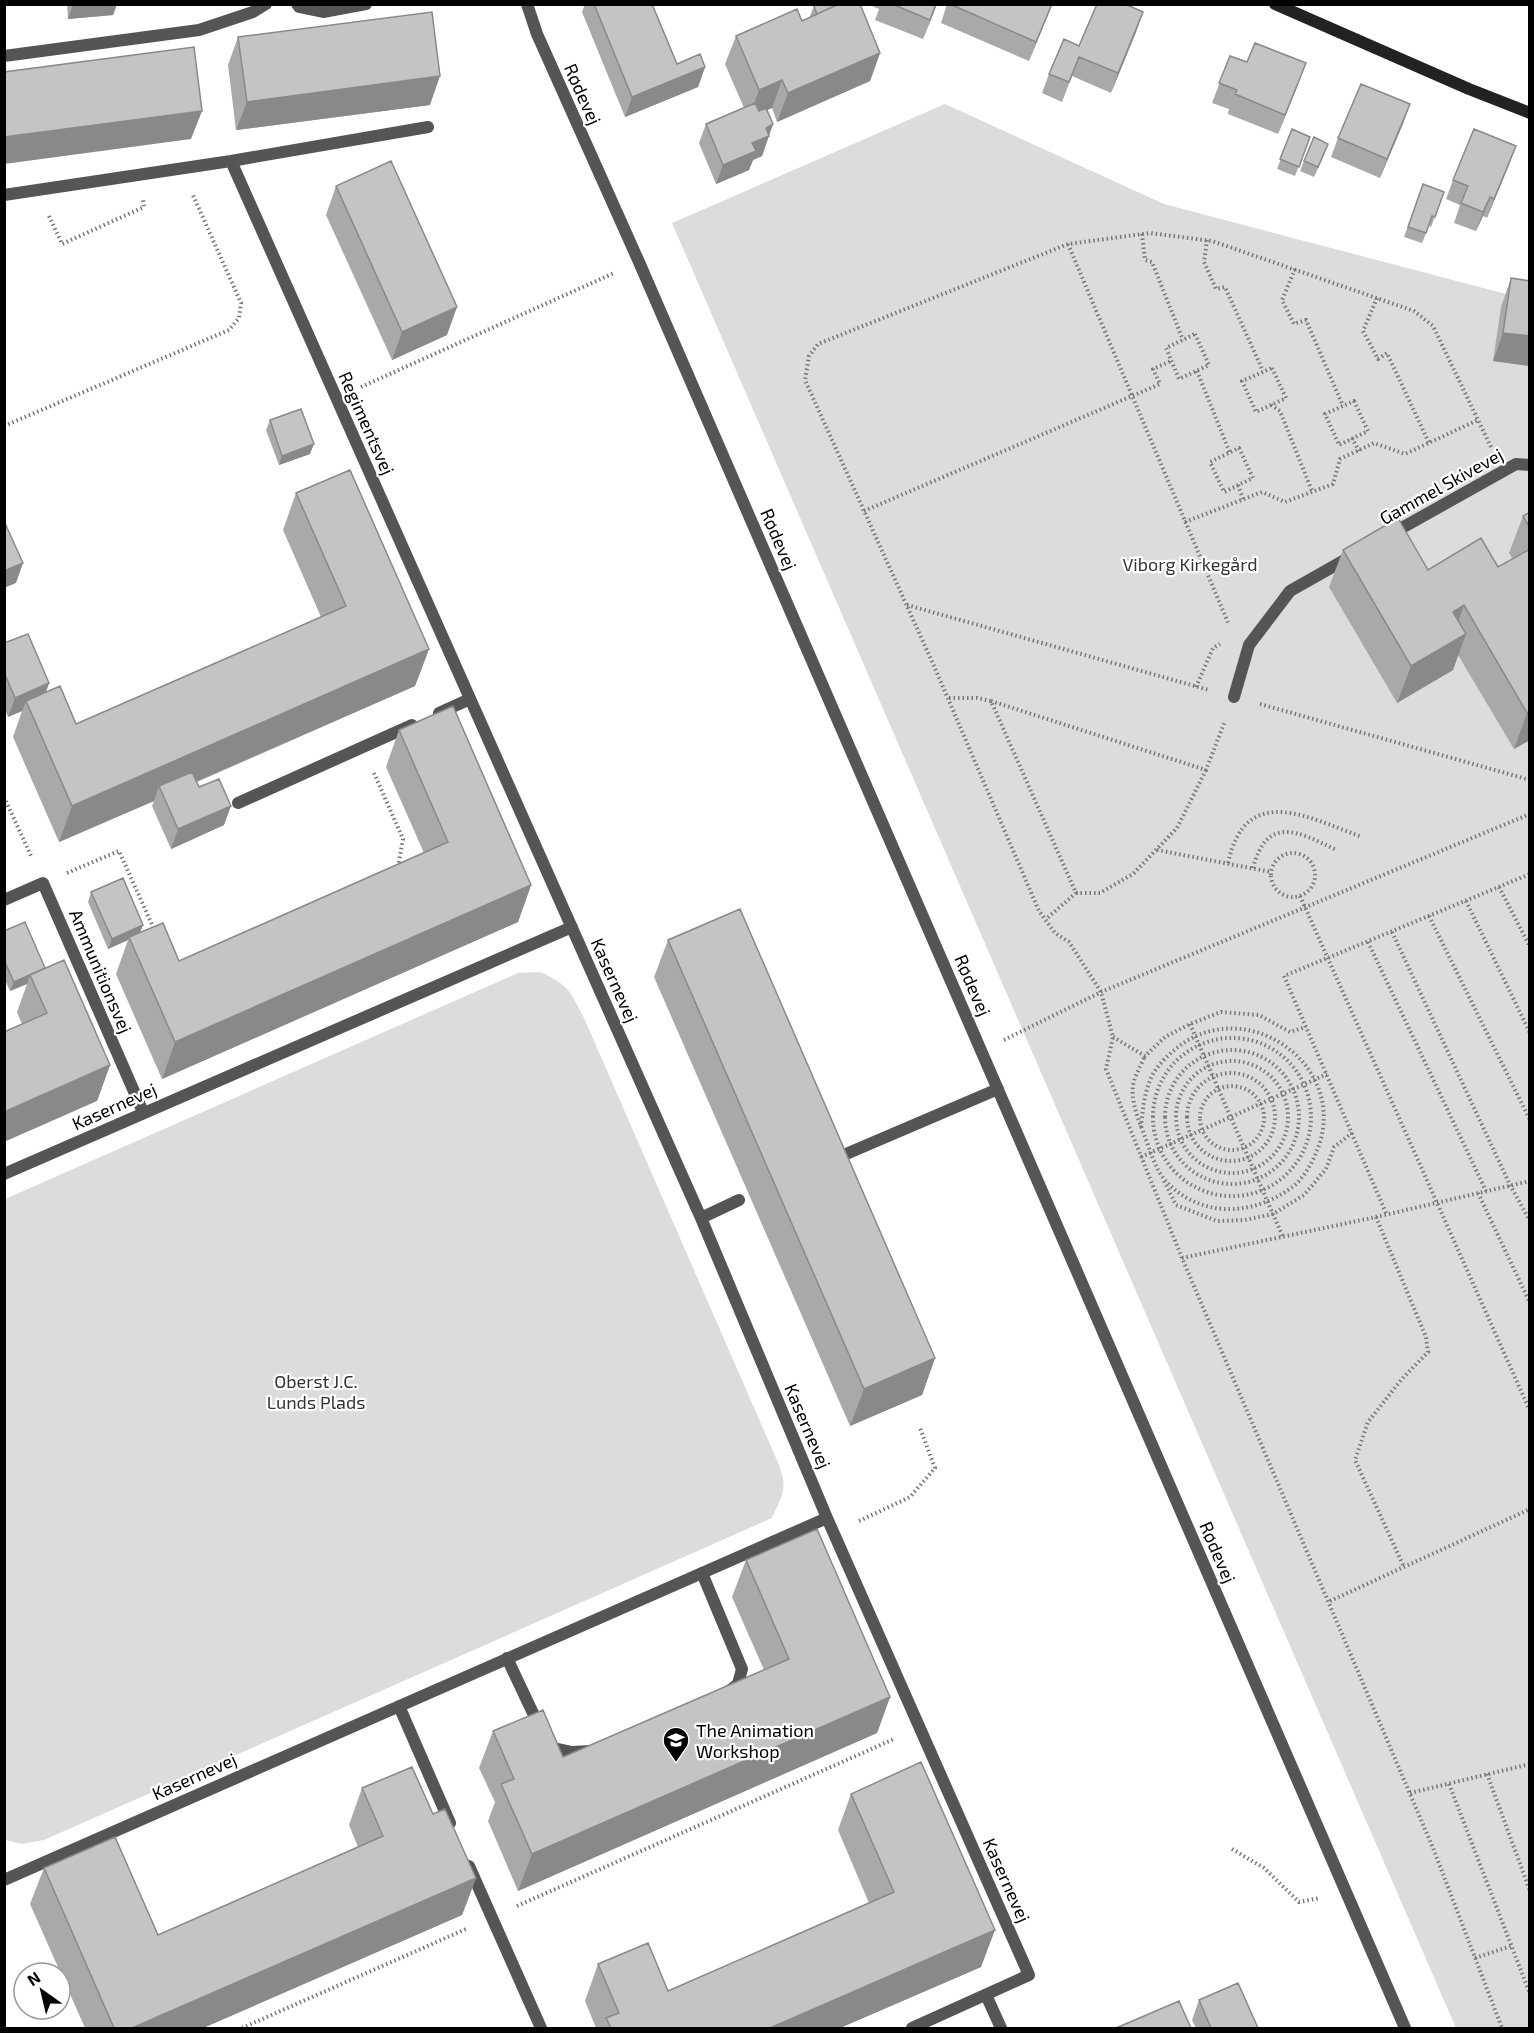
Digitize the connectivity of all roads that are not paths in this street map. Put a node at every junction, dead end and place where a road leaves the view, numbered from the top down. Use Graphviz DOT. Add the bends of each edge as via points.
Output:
graph roads {
  1 [pos="266,4"];
  2 [pos="297,4"];
  3 [pos="366,4"];
  4 [pos="527,4"];
  5 [pos="1275,4"];
  6 [pos="4,56"];
  7 [pos="1530,113"];
  8 [pos="428,127"];
  9 [pos="231,161"];
  10 [pos="4,195"];
  11 [pos="1530,465"];
  12 [pos="1381,540"];
  13 [pos="1361,551"];
  14 [pos="1234,697"];
  15 [pos="470,699"];
  16 [pos="238,803"];
  17 [pos="4,900"];
  18 [pos="572,927"];
  19 [pos="998,1089"];
  20 [pos="142,1112"];
  21 [pos="831,1161"];
  22 [pos="4,1174"];
  23 [pos="738,1200"];
  24 [pos="701,1218"];
  25 [pos="827,1518"];
  26 [pos="702,1573"];
  27 [pos="507,1658"];
  28 [pos="717,1700"];
  29 [pos="399,1706"];
  30 [pos="599,1748"];
  31 [pos="455,1833"];
  32 [pos="464,1854"];
  33 [pos="4,1880"];
  34 [pos="987,1995"];
  35 [pos="541,2028"];
  36 [pos="912,2028"];
  37 [pos="1001,2028"];
  38 [pos="1405,2028"];
  1 -- 6 [label="street" via="199,30"];
  2 -- 3 [label="street" via="323,12"];
  4 -- 19 [label="street, Rødevej"];
  5 -- 7 [label="main road"];
  8 -- 9 [label="street"];
  9 -- 10 [label="street"];
  9 -- 15 [label="street, Regimentsvej"];
  11 -- 12 [label="street, Gammel Skivevej" via="1516,464"];
  13 -- 14 [label="street" via="1290,591 1249,645"];
  15 -- 16 [label="street"];
  15 -- 18 [label="street, Regimentsvej"];
  17 -- 20 [label="street, Ammunitionsvej" via="43,883"];
  18 -- 20 [label="street, Kasernevej"];
  18 -- 24 [label="street, Kasernevej"];
  19 -- 21 [label="street"];
  19 -- 38 [label="street, Rødevej"];
  20 -- 22 [label="street, Kasernevej"];
  23 -- 24 [label="street"];
  24 -- 25 [label="street, Kasernevej"];
  25 -- 26 [label="street, Kasernevej"];
  25 -- 34 [label="street, Kasernevej" via="1029,1976"];
  26 -- 27 [label="street, Kasernevej"];
  26 -- 28 [label="street" via="742,1669 738,1684"];
  27 -- 29 [label="street, Kasernevej"];
  27 -- 30 [label="street" via="549,1747 572,1752"];
  29 -- 31 [label="street"];
  29 -- 33 [label="street, Kasernevej"];
  32 -- 35 [label="street"];
  34 -- 36 [label="street, Kasernevej"];
  34 -- 37 [label="street"];
}
